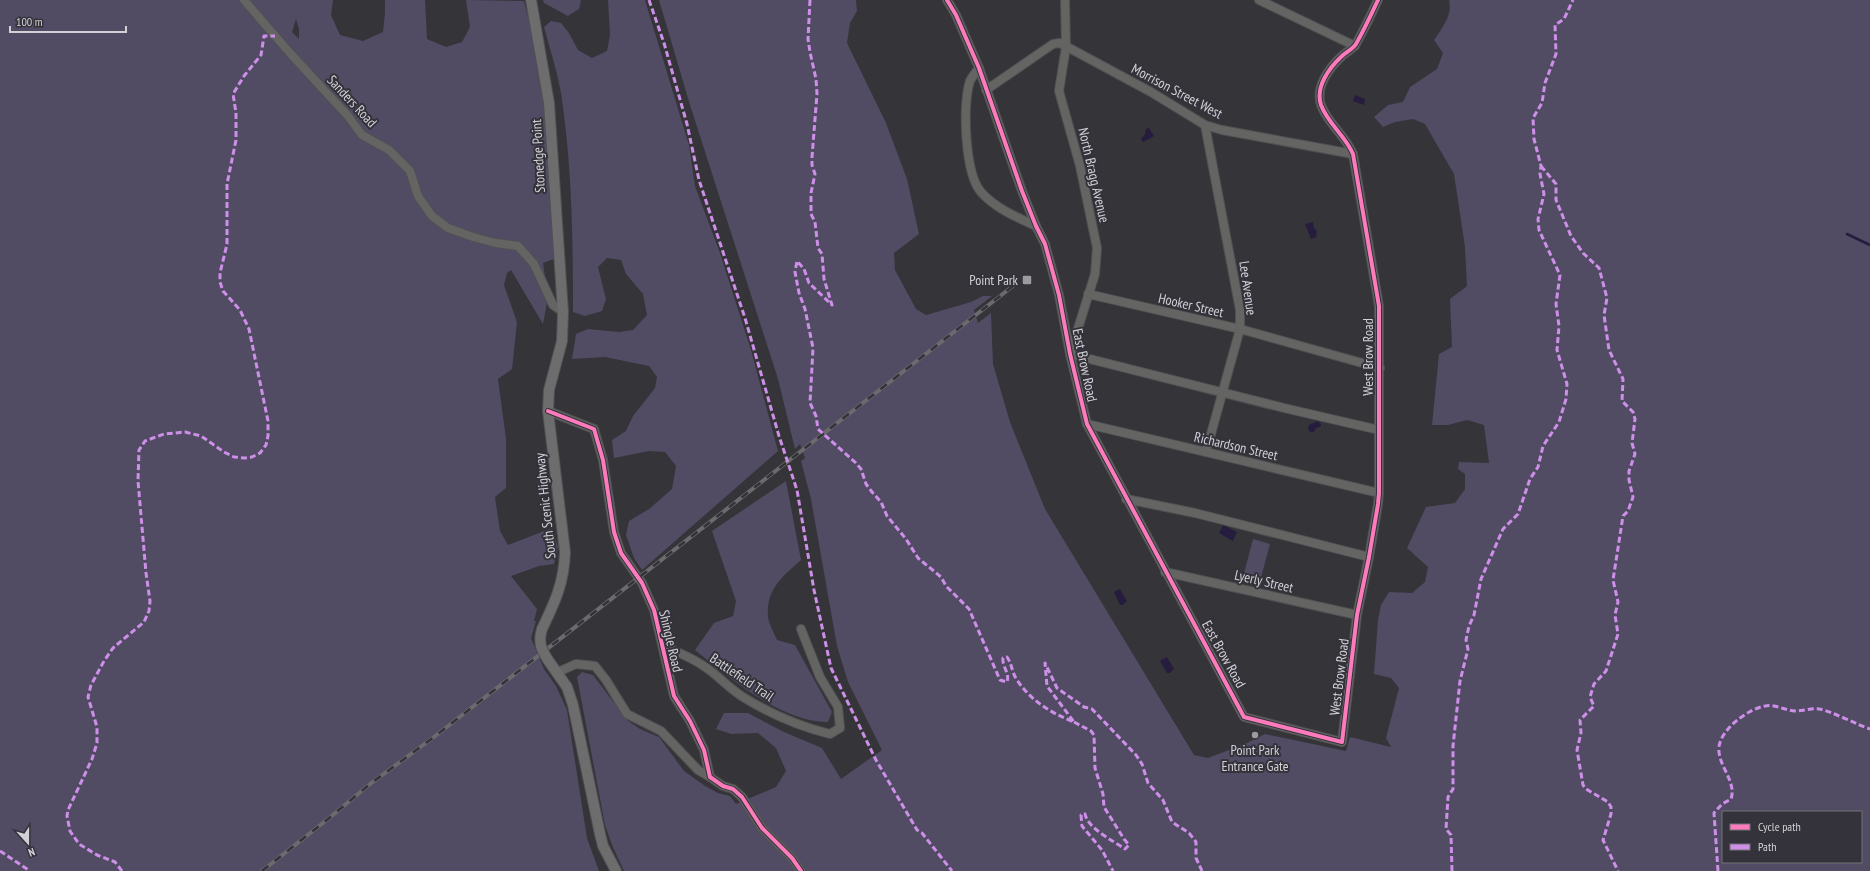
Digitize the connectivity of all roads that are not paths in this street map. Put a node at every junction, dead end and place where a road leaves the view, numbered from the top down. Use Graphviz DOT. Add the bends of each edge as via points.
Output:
graph roads {
  1 [pos="244,0"];
  2 [pos="531,0"];
  3 [pos="947,0"];
  4 [pos="1065,0"];
  5 [pos="1259,0"];
  6 [pos="1378,0"];
  7 [pos="1355,46"];
  8 [pos="1066,47"];
  9 [pos="979,68"];
  10 [pos="986,90"];
  11 [pos="1206,125"];
  12 [pos="1353,154"];
  13 [pos="1036,226"];
  14 [pos="1088,294"];
  15 [pos="563,312"];
  16 [pos="1240,329"];
  17 [pos="1070,354"];
  18 [pos="1380,368"];
  19 [pos="1223,392"];
  20 [pos="548,411"];
  21 [pos="1087,424"];
  22 [pos="1379,430"];
  23 [pos="1206,452"];
  24 [pos="1379,494"];
  25 [pos="1126,499"];
  26 [pos="1369,557"];
  27 [pos="1165,572"];
  28 [pos="1357,615"];
  29 [pos="801,629"];
  30 [pos="663,646"];
  31 [pos="558,672"];
  32 [pos="1342,742"];
  33 [pos="710,777"];
  34 [pos="616,871"];
  35 [pos="801,871"];
  1 -- 15 [label="street, Sanders Road" via="362,135 389,150 410,171 418,196 432,216 448,228 473,237 518,246 534,264 553,305"];
  2 -- 15 [label="main road, Stonedge Point" via="549,103"];
  3 -- 9 [label="street, East Brow Road"];
  4 -- 8 [label="street, North Bragg Avenue"];
  5 -- 7 [label="street"];
  6 -- 7 [label="street, West Brow Road"];
  7 -- 12 [label="street, West Brow Road" via="1333,66 1324,78 1320,90 1320,103 1326,116 1342,135"];
  8 -- 10 [label="street" via="1060,43 1053,44"];
  8 -- 11 [label="street, Morrison Street West" via="1151,92"];
  8 -- 14 [label="street, North Bragg Avenue" via="1059,90 1080,166 1097,248 1095,274"];
  9 -- 10 [label="street, East Brow Road"];
  9 -- 13 [label="street" via="970,81 966,102 970,170 980,191 990,201"];
  10 -- 13 [label="street, East Brow Road"];
  11 -- 12 [label="street, Morrison Street West"];
  11 -- 16 [label="street, Lee Avenue" via="1238,295"];
  12 -- 18 [label="street, West Brow Road" via="1378,296"];
  13 -- 17 [label="street, East Brow Road" via="1045,244 1059,295"];
  14 -- 16 [label="street, Hooker Street"];
  14 -- 17 [label="street, North Bragg Avenue"];
  15 -- 20 [label="main road, South Scenic Highway" via="562,341 549,390"];
  16 -- 18 [label="street, Hooker Street"];
  16 -- 19 [label="street, Lee Avenue"];
  17 -- 19 [label="street"];
  17 -- 21 [label="street, East Brow Road"];
  18 -- 22 [label="street, West Brow Road"];
  19 -- 22 [label="street"];
  19 -- 23 [label="street, Lee Avenue"];
  20 -- 30 [label="street, Shingle Road" via="594,429 603,460 614,532 621,553 642,582 654,610"];
  20 -- 31 [label="main road, South Scenic Highway, bridge" via="565,552 565,572 539,638 541,648"];
  21 -- 23 [label="street, Richardson Street"];
  21 -- 25 [label="street, East Brow Road"];
  22 -- 24 [label="street, West Brow Road"];
  23 -- 24 [label="street, Richardson Street"];
  24 -- 26 [label="street, West Brow Road"];
  25 -- 26 [label="street" via="1195,513"];
  25 -- 27 [label="street, East Brow Road"];
  26 -- 28 [label="street, West Brow Road"];
  27 -- 28 [label="street, Lyerly Street"];
  27 -- 32 [label="street, East Brow Road" via="1244,717"];
  28 -- 32 [label="street, West Brow Road"];
  29 -- 30 [label="street, Battlefield Trail" via="820,677 838,707 840,728 830,734 779,717 742,696 710,671"];
  30 -- 33 [label="street, Shingle Road" via="674,696 704,750"];
  31 -- 33 [label="street" via="576,664 595,666 627,714 661,732 698,770"];
  31 -- 34 [label="main road, South Scenic Highway" via="574,705 603,846"];
  33 -- 35 [label="street" via="733,789 742,797 762,828 792,858"];
}
